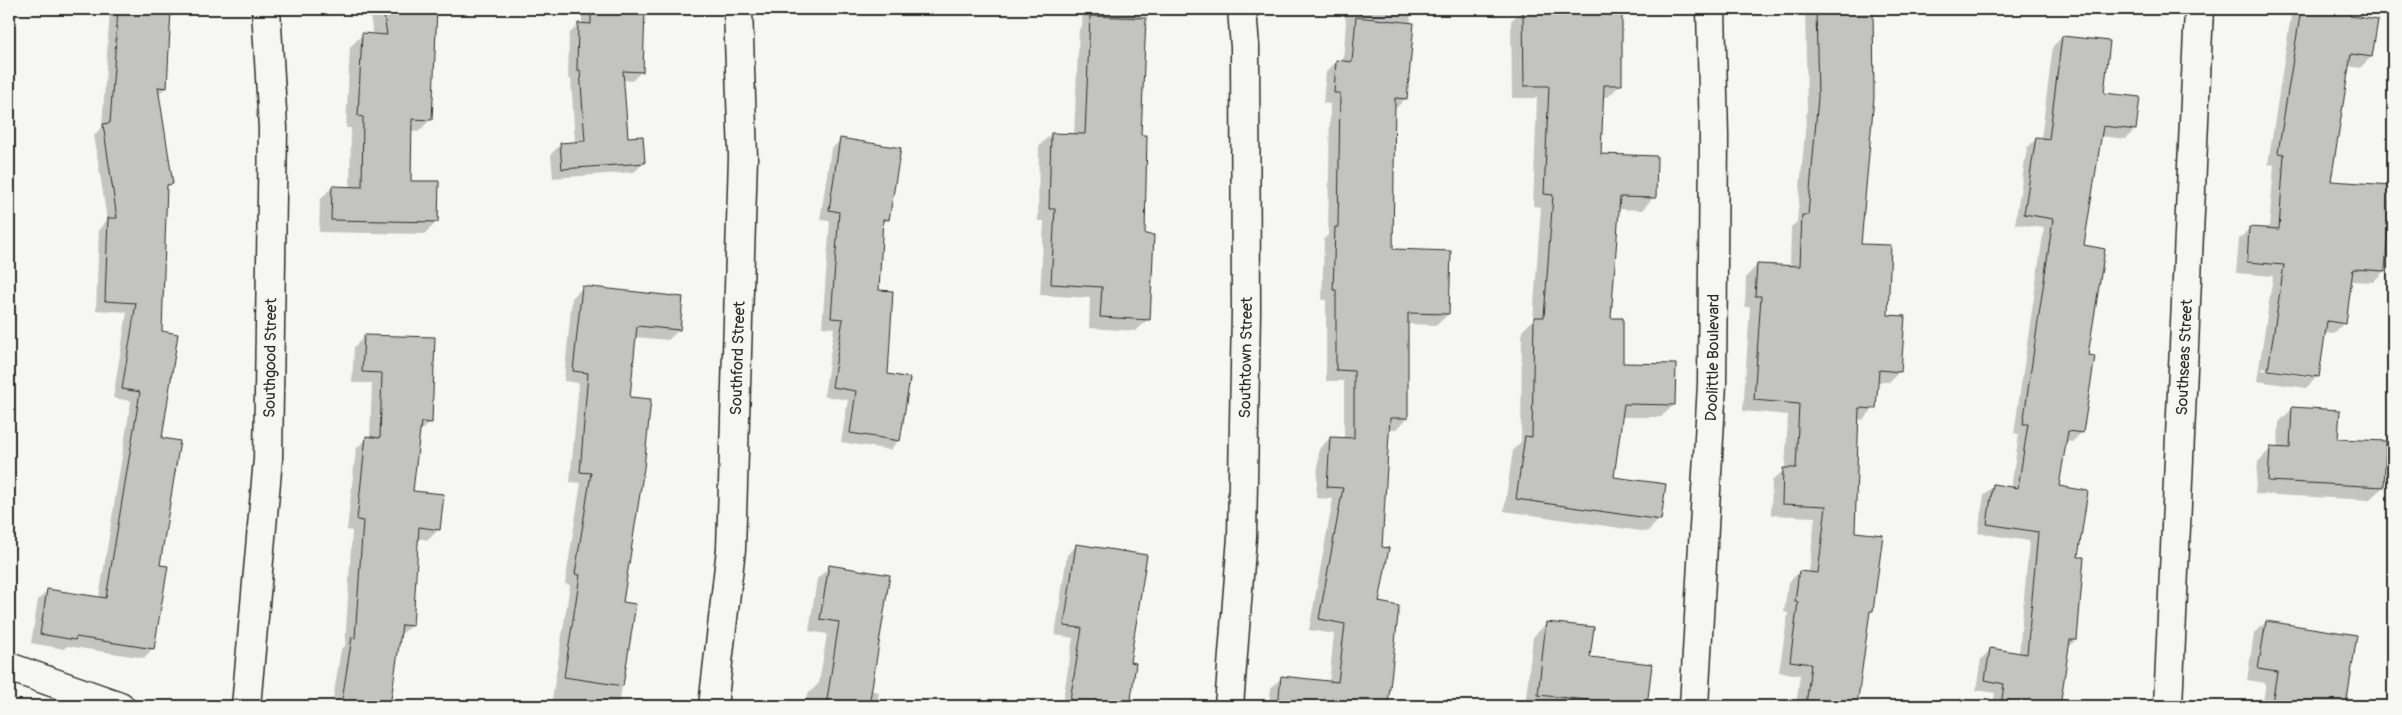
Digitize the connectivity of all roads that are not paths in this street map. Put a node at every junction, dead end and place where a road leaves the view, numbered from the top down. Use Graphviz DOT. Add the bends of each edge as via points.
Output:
graph roads {
  1 [pos="266,9"];
  2 [pos="738,9"];
  3 [pos="1242,9"];
  4 [pos="1711,9"];
  5 [pos="2199,9"];
  6 [pos="9,667"];
  7 [pos="120,706"];
  8 [pos="246,706"];
  9 [pos="713,706"];
  10 [pos="1229,706"];
  11 [pos="1694,706"];
  12 [pos="2168,706"];
  1 -- 8 [label="street, Southgood Street" via="273,128 268,459"];
  2 -- 9 [label="street, Southford Street" via="743,157 731,549"];
  3 -- 10 [label="street, Southtown Street" via="1246,311 1242,528"];
  4 -- 11 [label="street, Doolittle Boulevard" via="1714,137 1712,384"];
  5 -- 12 [label="street, Southseas Street"];
  6 -- 7 [label="street"];
}
